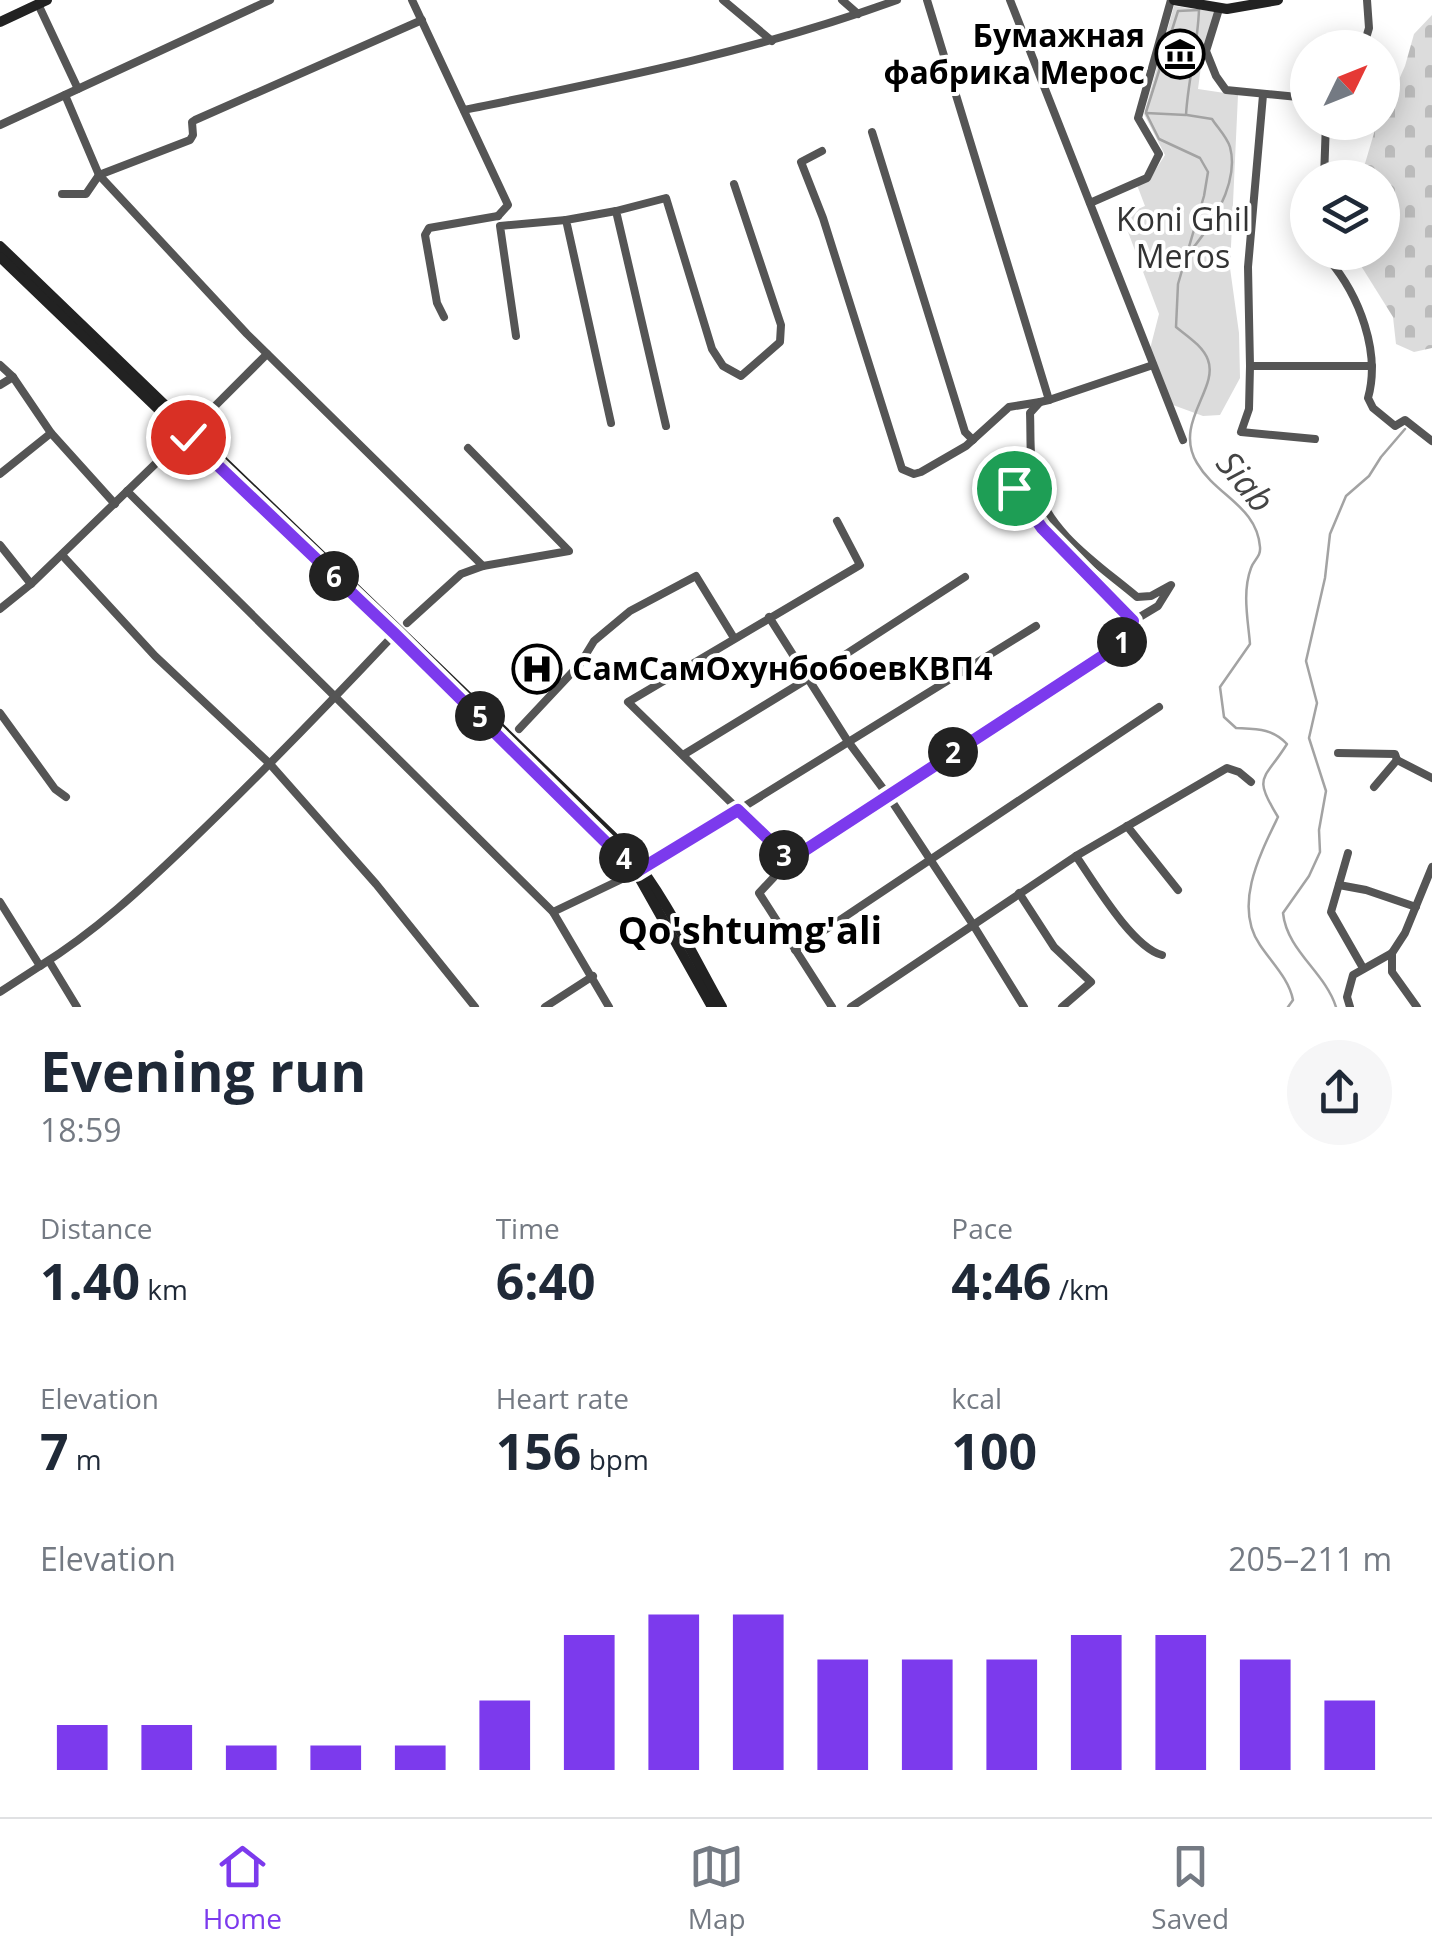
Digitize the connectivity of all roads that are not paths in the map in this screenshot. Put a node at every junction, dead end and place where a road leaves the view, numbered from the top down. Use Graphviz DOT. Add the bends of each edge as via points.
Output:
graph roads {
  1 [pos="270,0"];
  2 [pos="412,0"];
  3 [pos="723,0"];
  4 [pos="842,0"];
  5 [pos="897,0"];
  6 [pos="927,0"];
  7 [pos="1010,0"];
  8 [pos="1173,0"];
  9 [pos="1278,0"];
  10 [pos="1367,0"];
  11 [pos="43,2"];
  12 [pos="1193,2"];
  13 [pos="1215,8"];
  14 [pos="858,14"];
  15 [pos="422,20"];
  16 [pos="0,22"];
  17 [pos="1369,30"];
  18 [pos="772,41"];
  19 [pos="78,89"];
  20 [pos="1262,95"];
  21 [pos="65,96"];
  22 [pos="1290,97"];
  23 [pos="464,110"];
  24 [pos="0,125"];
  25 [pos="872,132"];
  26 [pos="822,151"];
  27 [pos="99,175"];
  28 [pos="734,184"];
  29 [pos="62,194"];
  30 [pos="1090,203"];
  31 [pos="616,211"];
  32 [pos="566,220"];
  33 [pos="498,221"];
  34 [pos="0,246"];
  35 [pos="0,257"];
  36 [pos="1337,270"];
  37 [pos="444,317"];
  38 [pos="516,336"];
  39 [pos="267,354"];
  40 [pos="0,365"];
  41 [pos="1154,365"];
  42 [pos="1250,366"];
  43 [pos="1372,366"];
  44 [pos="14,377"];
  45 [pos="0,385"];
  46 [pos="1044,401"];
  47 [pos="199,422"];
  48 [pos="611,423"];
  49 [pos="666,426"];
  50 [pos="51,433"];
  51 [pos="1315,439"];
  52 [pos="974,440"];
  53 [pos="1183,440"];
  54 [pos="1432,440"];
  55 [pos="178,442"];
  56 [pos="468,448"];
  57 [pos="0,474"];
  58 [pos="1014,488"];
  59 [pos="127,491"];
  60 [pos="115,504"];
  61 [pos="838,521"];
  62 [pos="0,545"];
  63 [pos="62,555"];
  64 [pos="484,566"];
  65 [pos="964,576"];
  66 [pos="1184,583"];
  67 [pos="30,584"];
  68 [pos="1171,585"];
  69 [pos="0,610"];
  70 [pos="769,617"];
  71 [pos="1133,621"];
  72 [pos="407,623"];
  73 [pos="1036,626"];
  74 [pos="734,638"];
  75 [pos="388,641"];
  76 [pos="809,678"];
  77 [pos="335,699"];
  78 [pos="1159,707"];
  79 [pos="0,713"];
  80 [pos="519,729"];
  81 [pos="848,740"];
  82 [pos="1338,753"];
  83 [pos="682,755"];
  84 [pos="1397,760"];
  85 [pos="270,764"];
  86 [pos="1432,778"];
  87 [pos="1251,782"];
  88 [pos="1374,787"];
  89 [pos="887,794"];
  90 [pos="66,797"];
  91 [pos="738,810"];
  92 [pos="1127,826"];
  93 [pos="1348,853"];
  94 [pos="1076,856"];
  95 [pos="790,860"];
  96 [pos="930,862"];
  97 [pos="1432,867"];
  98 [pos="639,870"];
  99 [pos="1339,886"];
  100 [pos="1178,890"];
  101 [pos="1019,894"];
  102 [pos="0,902"];
  103 [pos="1416,907"];
  104 [pos="553,912"];
  105 [pos="972,923"];
  106 [pos="795,950"];
  107 [pos="1392,953"];
  108 [pos="1162,955"];
  109 [pos="45,963"];
  110 [pos="1363,968"];
  111 [pos="593,976"];
  112 [pos="0,992"];
  113 [pos="77,1007"];
  114 [pos="475,1007"];
  115 [pos="545,1007"];
  116 [pos="609,1007"];
  117 [pos="712,1007"];
  118 [pos="722,1007"];
  119 [pos="832,1007"];
  120 [pos="851,1007"];
  121 [pos="1024,1007"];
  122 [pos="1062,1007"];
  123 [pos="1350,1007"];
  124 [pos="1417,1007"];
  1 -- 19 [label="street"];
  2 -- 15 [label="street"];
  3 -- 18 [label="street"];
  4 -- 14 [label="street"];
  5 -- 14 [label="street"];
  6 -- 46 [label="street"];
  7 -- 30 [label="street"];
  8 -- 12 [label="main road"];
  8 -- 30 [label="street" via="1138,118 1159,154 1147,178"];
  9 -- 13 [label="main road"];
  10 -- 17 [label="street"];
  11 -- 16 [label="main road"];
  11 -- 19 [label="street"];
  12 -- 13 [label="main road"];
  13 -- 20 [label="street" via="1206,52 1216,76 1226,90"];
  14 -- 18 [label="street"];
  15 -- 23 [label="street"];
  15 -- 27 [label="street" via="195,120 190,140"];
  18 -- 23 [label="street"];
  19 -- 21 [label="street"];
  20 -- 22 [label="street"];
  20 -- 42 [label="street" via="1248,267"];
  21 -- 24 [label="street"];
  21 -- 27 [label="street"];
  23 -- 33 [label="street" via="508,205"];
  25 -- 52 [label="street" via="965,432"];
  26 -- 52 [label="street" via="801,162 902,469 921,472"];
  27 -- 29 [label="street" via="86,194"];
  27 -- 39 [label="street"];
  28 -- 31 [label="street" via="782,325 780,342 741,376 712,349 666,198"];
  30 -- 41 [label="street"];
  31 -- 32 [label="street"];
  31 -- 49 [label="street"];
  32 -- 33 [label="street"];
  32 -- 48 [label="street"];
  33 -- 37 [label="street" via="429,228 424,235"];
  33 -- 38 [label="street"];
  34 -- 98 [label="main road" via="403,630 627,850"];
  35 -- 98 [label="main road"];
  36 -- 43 [label="street" via="1359,307"];
  39 -- 47 [label="street"];
  39 -- 64 [label="street"];
  40 -- 44 [label="street"];
  41 -- 46 [label="street"];
  41 -- 53 [label="street"];
  42 -- 43 [label="street"];
  42 -- 51 [label="street" via="1241,432"];
  43 -- 54 [label="street" via="1373,408 1395,426 1405,420"];
  44 -- 45 [label="street"];
  44 -- 50 [label="street"];
  46 -- 52 [label="street" via="1009,407"];
  46 -- 68 [label="street" via="1030,413 1034,481 1048,517 1137,597"];
  50 -- 57 [label="street"];
  50 -- 60 [label="street"];
  55 -- 59 [label="street"];
  56 -- 64 [label="street" via="569,551"];
  58 -- 71 [label="street" via="1042,528"];
  59 -- 60 [label="street"];
  59 -- 77 [label="street"];
  60 -- 63 [label="street"];
  61 -- 70 [label="street" via="860,565"];
  62 -- 67 [label="street"];
  63 -- 67 [label="street"];
  63 -- 85 [label="street" via="154,656"];
  64 -- 72 [label="street" via="461,574"];
  65 -- 76 [label="street"];
  66 -- 68 [label="street"];
  67 -- 69 [label="street"];
  68 -- 71 [label="street" via="1158,606"];
  70 -- 74 [label="street"];
  70 -- 76 [label="street"];
  71 -- 89 [label="street" via="1118,646"];
  73 -- 81 [label="street"];
  74 -- 80 [label="street" via="696,576 630,611 594,640"];
  74 -- 83 [label="street" via="628,702"];
  75 -- 77 [label="street"];
  76 -- 81 [label="street"];
  76 -- 83 [label="street"];
  77 -- 85 [label="street"];
  77 -- 104 [label="street"];
  78 -- 96 [label="street"];
  79 -- 90 [label="street"];
  81 -- 89 [label="street"];
  81 -- 91 [label="street"];
  82 -- 84 [label="street" via="1395,754"];
  83 -- 91 [label="street"];
  84 -- 86 [label="street"];
  84 -- 88 [label="street"];
  85 -- 109 [label="street" via="111,917"];
  85 -- 114 [label="street"];
  87 -- 92 [label="street" via="1227,768"];
  89 -- 95 [label="street"];
  89 -- 96 [label="street"];
  91 -- 95 [label="street"];
  91 -- 98 [label="street"];
  92 -- 94 [label="street"];
  92 -- 100 [label="street"];
  93 -- 99 [label="street"];
  94 -- 101 [label="street"];
  94 -- 108 [label="street" via="1118,916"];
  95 -- 106 [label="street" via="759,892"];
  96 -- 105 [label="street"];
  96 -- 106 [label="street"];
  97 -- 103 [label="street"];
  98 -- 104 [label="street"];
  98 -- 117 [label="main road"];
  98 -- 118 [label="main road"];
  99 -- 103 [label="street"];
  99 -- 110 [label="street" via="1331,912"];
  101 -- 105 [label="street"];
  101 -- 122 [label="street" via="1054,947 1091,982"];
  102 -- 109 [label="street"];
  103 -- 107 [label="street"];
  104 -- 111 [label="street"];
  105 -- 120 [label="street"];
  105 -- 121 [label="street"];
  106 -- 119 [label="street"];
  107 -- 110 [label="street"];
  107 -- 124 [label="street" via="1392,972"];
  109 -- 112 [label="street"];
  109 -- 113 [label="street"];
  110 -- 123 [label="street" via="1353,975"];
  111 -- 115 [label="street"];
  111 -- 116 [label="street"];
}
